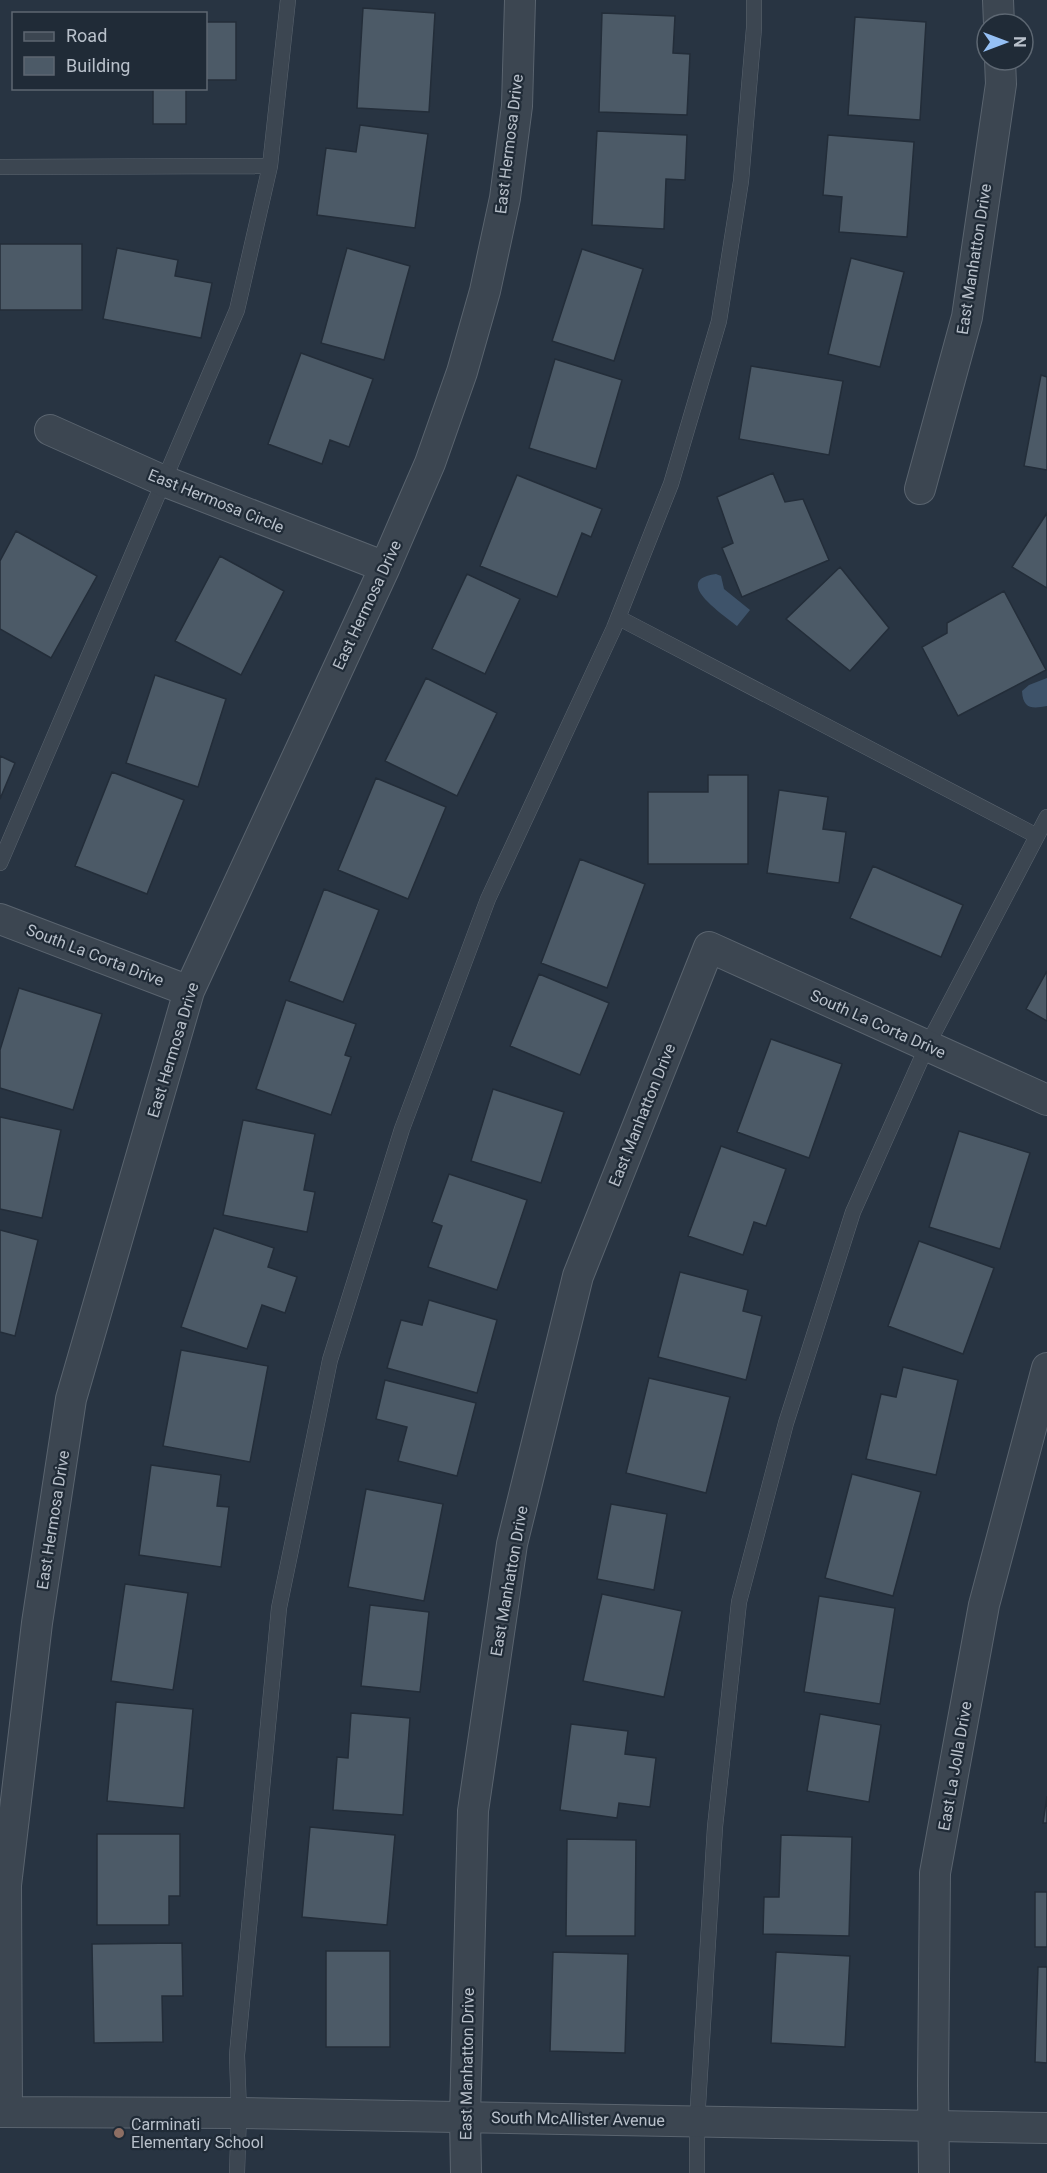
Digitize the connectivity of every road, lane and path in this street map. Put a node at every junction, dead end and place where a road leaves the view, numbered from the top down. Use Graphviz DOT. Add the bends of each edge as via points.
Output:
graph roads {
  1 [pos="288,0"];
  2 [pos="520,0"];
  3 [pos="754,0"];
  4 [pos="1000,72"];
  5 [pos="270,166"];
  6 [pos="0,168"];
  7 [pos="50,430"];
  8 [pos="164,481"];
  9 [pos="920,489"];
  10 [pos="385,567"];
  11 [pos="619,618"];
  12 [pos="1047,818"];
  13 [pos="1037,836"];
  14 [pos="0,863"];
  15 [pos="0,919"];
  16 [pos="709,947"];
  17 [pos="189,991"];
  18 [pos="927,1046"];
  19 [pos="1047,1100"];
  20 [pos="1047,1368"];
  21 [pos="4,2112"];
  22 [pos="239,2113"];
  23 [pos="465,2118"];
  24 [pos="697,2122"];
  25 [pos="933,2126"];
  26 [pos="1047,2128"];
  27 [pos="237,2173"];
  28 [pos="466,2173"];
  29 [pos="697,2173"];
  30 [pos="934,2173"];
  1 -- 5 [label="lane"];
  2 -- 10 [label="street, East Hermosa Drive" via="516,118 505,198 485,291 430,463"];
  3 -- 11 [label="lane" via="741,181 719,321 671,484"];
  4 -- 9 [label="street, East Manhatton Drive" via="967,317"];
  5 -- 6 [label="lane"];
  5 -- 8 [label="lane" via="237,310"];
  7 -- 8 [label="street, East Hermosa Circle"];
  8 -- 10 [label="street, East Hermosa Circle"];
  8 -- 14 [label="lane"];
  10 -- 17 [label="street, East Hermosa Drive"];
  11 -- 13 [label="lane"];
  11 -- 22 [label="lane" via="488,899 402,1129 330,1360 279,1608 237,2055"];
  12 -- 13 [label="lane"];
  13 -- 18 [label="lane"];
  15 -- 17 [label="street, South La Corta Drive"];
  16 -- 18 [label="street, South La Corta Drive"];
  16 -- 23 [label="street, East Manhatton Drive" via="578,1276 512,1544 473,1811"];
  17 -- 21 [label="street, East Hermosa Drive" via="71,1399 37,1623 6,1885"];
  18 -- 19 [label="street, South La Corta Drive"];
  18 -- 24 [label="lane" via="853,1212 786,1423 739,1602 715,1827"];
  20 -- 25 [label="street, East La Jolla Drive" via="984,1605 935,1873"];
  21 -- 22 [label="street, South McAllister Avenue"];
  22 -- 23 [label="street, South McAllister Avenue"];
  22 -- 27 [label="lane"];
  23 -- 24 [label="street, South McAllister Avenue"];
  23 -- 28 [label="street, East Manhatton Drive"];
  24 -- 25 [label="street, South McAllister Avenue"];
  24 -- 29 [label="lane"];
  25 -- 26 [label="street, South McAllister Avenue"];
  25 -- 30 [label="street, East La Jolla Drive"];
}
